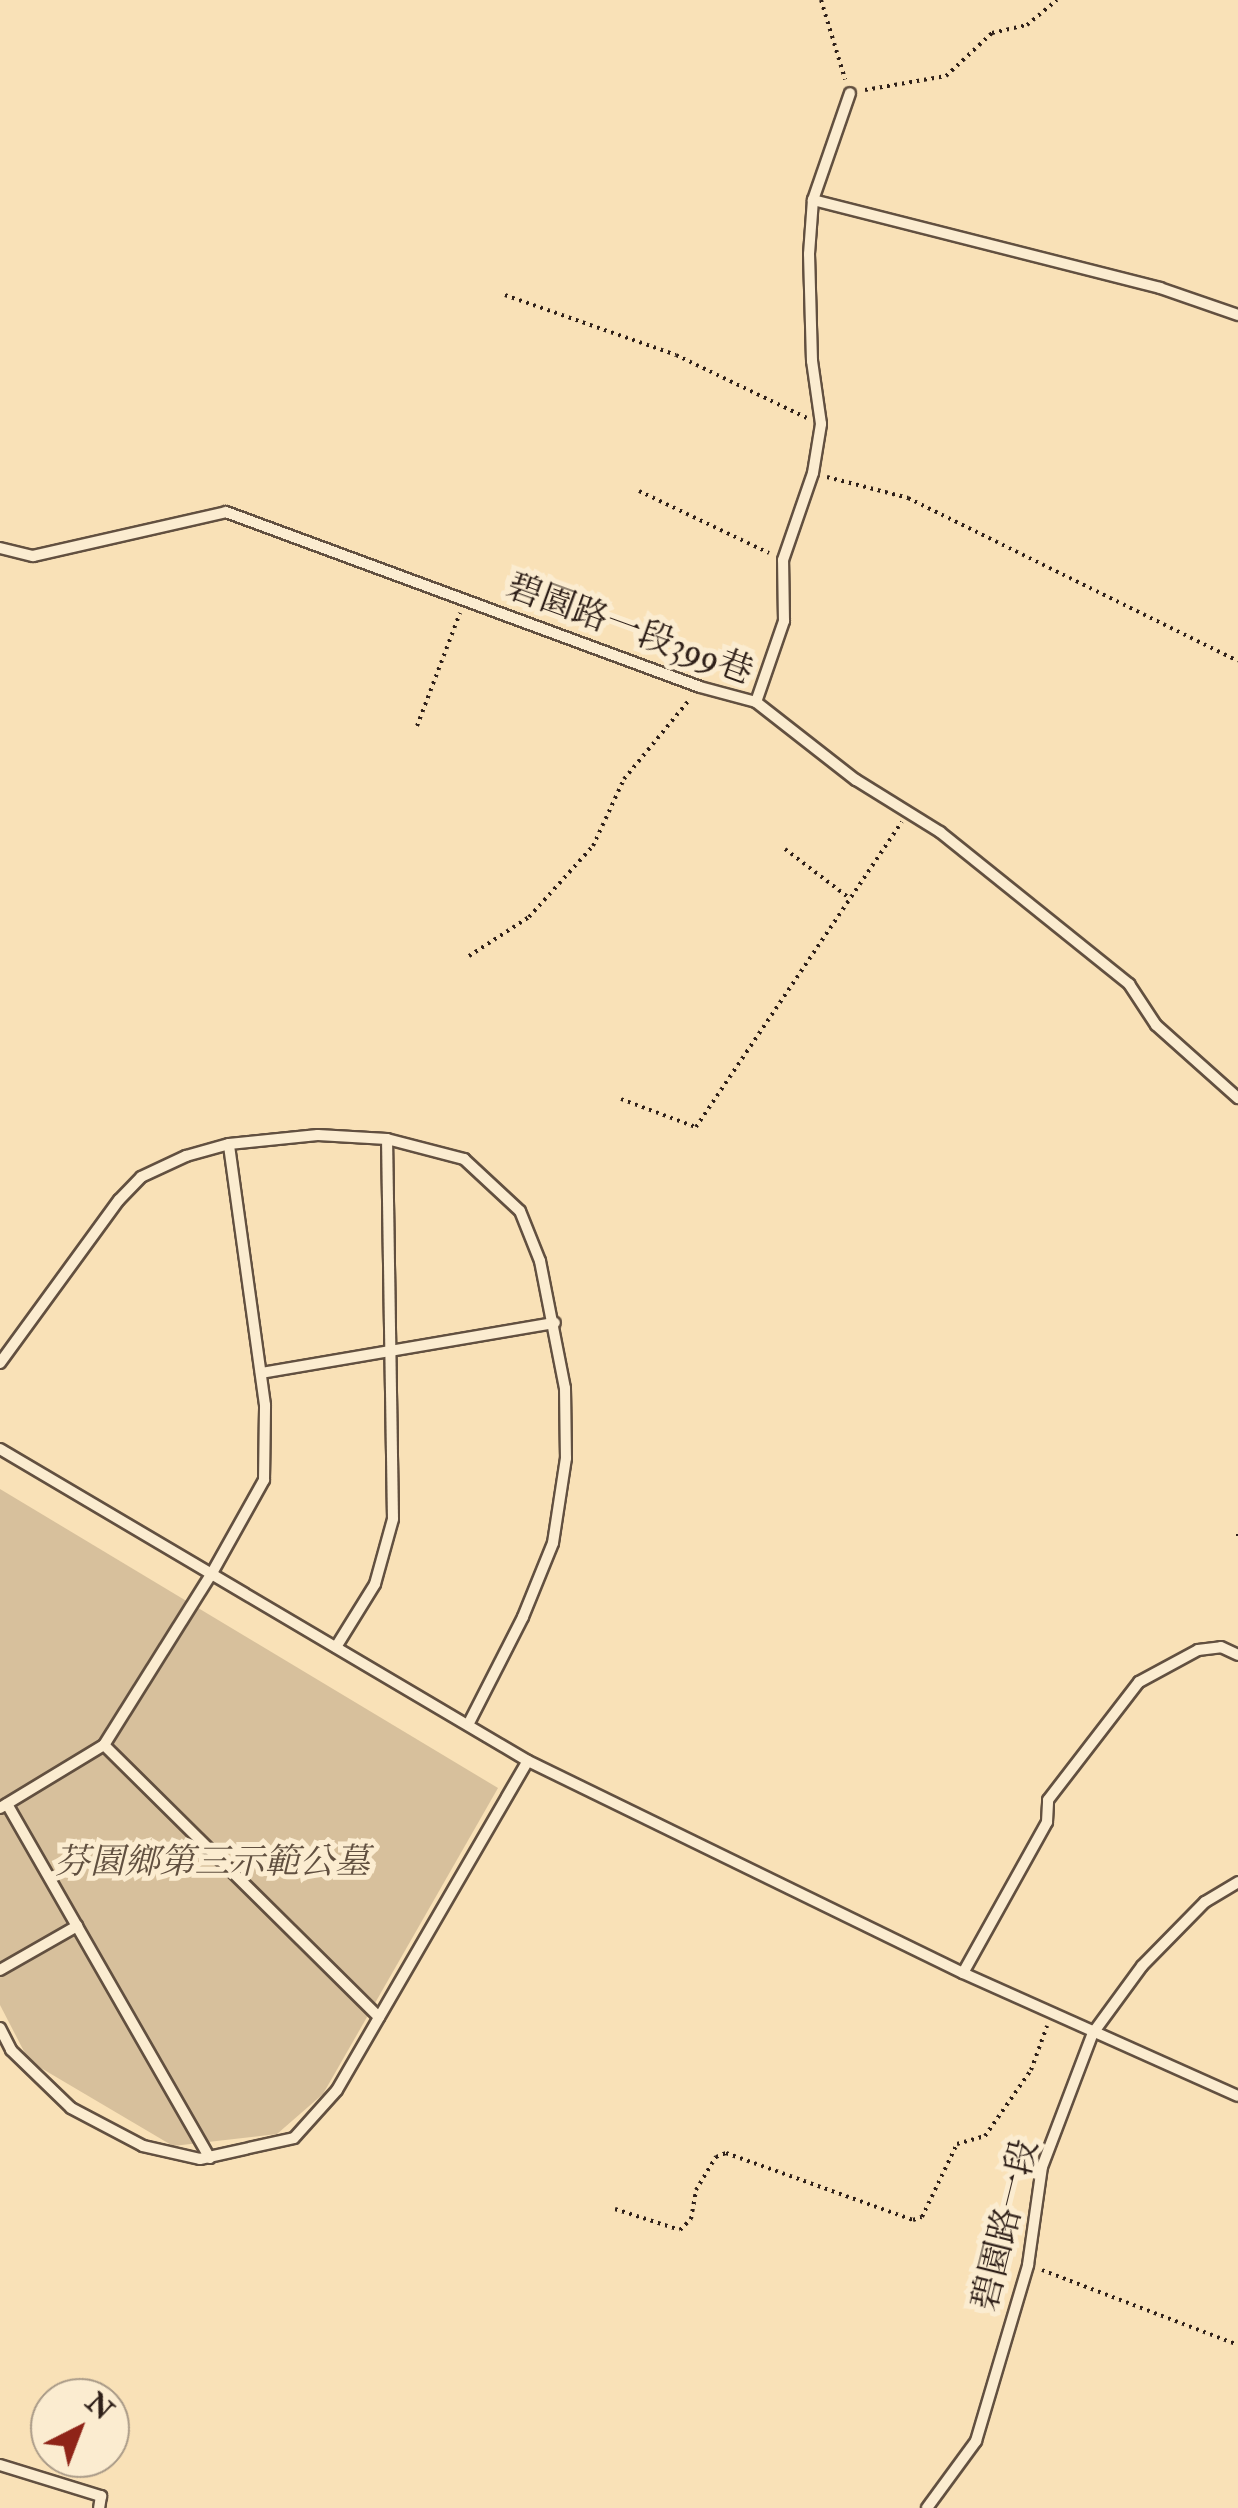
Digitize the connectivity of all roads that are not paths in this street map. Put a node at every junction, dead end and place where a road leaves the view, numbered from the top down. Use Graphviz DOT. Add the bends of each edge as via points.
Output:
graph roads {
  1 [pos="850,93"];
  2 [pos="813,200"];
  3 [pos="1238,314"];
  4 [pos="0,548"];
  5 [pos="756,702"];
  6 [pos="1238,1098"];
  7 [pos="388,1139"];
  8 [pos="229,1144"];
  9 [pos="555,1323"];
  10 [pos="390,1351"];
  11 [pos="0,1363"];
  12 [pos="261,1374"];
  13 [pos="0,1449"];
  14 [pos="212,1573"];
  15 [pos="336,1646"];
  16 [pos="1238,1654"];
  17 [pos="468,1726"];
  18 [pos="104,1744"];
  19 [pos="528,1760"];
  20 [pos="4,1806"];
  21 [pos="1238,1882"];
  22 [pos="77,1926"];
  23 [pos="0,1970"];
  24 [pos="963,1973"];
  25 [pos="380,2017"];
  26 [pos="0,2028"];
  27 [pos="1093,2033"];
  28 [pos="1238,2096"];
  29 [pos="210,2158"];
  30 [pos="0,2465"];
  31 [pos="99,2508"];
  32 [pos="928,2508"];
  1 -- 2 [label="lane"];
  2 -- 3 [label="lane"];
  2 -- 5 [label="lane" via="812,361 821,424 813,473 782,560 784,621"];
  4 -- 5 [label="lane, 碧園路一段399巷" via="33,556 226,512 700,688"];
  5 -- 6 [label="lane, 碧園路一段399巷" via="856,780 910,810 1129,984 1156,1025"];
  7 -- 8 [label="lane" via="318,1135"];
  7 -- 9 [label="lane" via="464,1159 520,1211"];
  7 -- 10 [label="lane"];
  8 -- 11 [label="lane" via="141,1177"];
  8 -- 12 [label="lane"];
  9 -- 10 [label="lane"];
  9 -- 17 [label="lane" via="566,1458 553,1543"];
  10 -- 12 [label="lane"];
  10 -- 15 [label="lane" via="393,1519 375,1584"];
  12 -- 14 [label="lane" via="264,1480"];
  13 -- 14 [label="lane"];
  14 -- 15 [label="lane"];
  14 -- 18 [label="lane"];
  15 -- 17 [label="lane"];
  16 -- 24 [label="lane" via="1220,1646 1198,1650 1140,1682 1048,1800 1047,1822"];
  17 -- 19 [label="lane"];
  18 -- 20 [label="lane"];
  18 -- 25 [label="lane"];
  19 -- 24 [label="lane"];
  19 -- 25 [label="lane"];
  20 -- 22 [label="lane"];
  21 -- 27 [label="lane, 碧園路一段" via="1206,1902 1142,1966"];
  22 -- 23 [label="lane"];
  22 -- 29 [label="lane"];
  24 -- 27 [label="lane"];
  25 -- 29 [label="lane" via="337,2090 294,2138"];
  26 -- 29 [label="lane" via="11,2050 71,2108 143,2146"];
  27 -- 28 [label="lane"];
  27 -- 32 [label="lane, 碧園路一段" via="1042,2168 1028,2265 976,2441"];
  30 -- 31 [label="lane" via="101,2496"];
}
